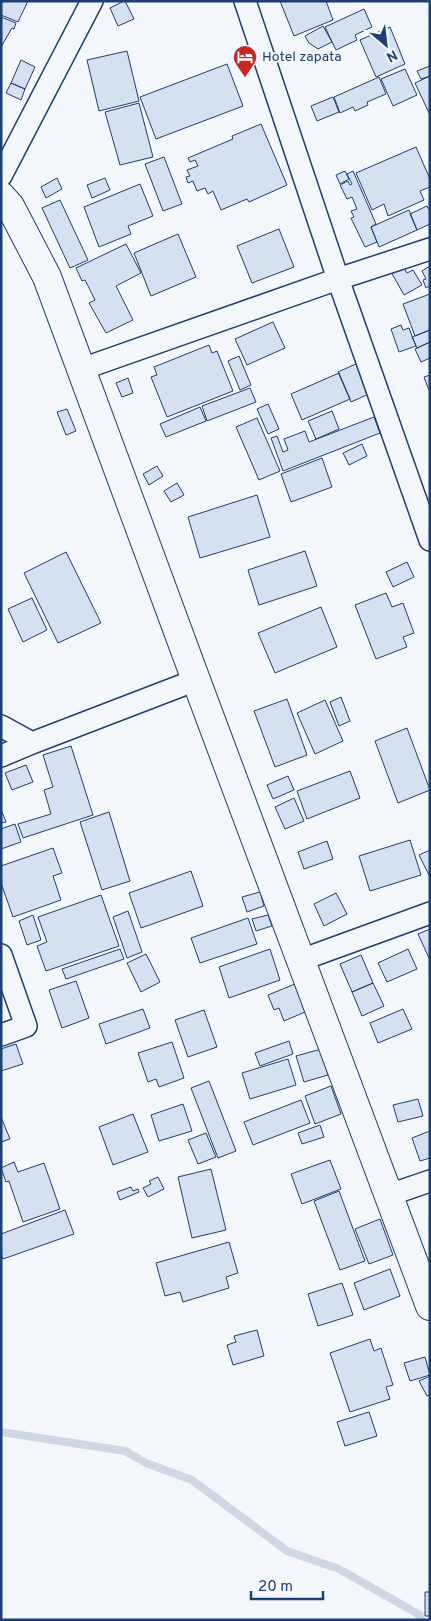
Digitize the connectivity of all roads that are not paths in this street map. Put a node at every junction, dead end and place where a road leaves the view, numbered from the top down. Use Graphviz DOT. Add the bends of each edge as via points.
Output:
graph roads {
  1 [pos="92,1"];
  2 [pos="245,1"];
  3 [pos="1,176"];
  4 [pos="1,196"];
  5 [pos="430,249"];
  6 [pos="338,279"];
  7 [pos="82,369"];
  8 [pos="430,540"];
  9 [pos="196,680"];
  10 [pos="1,726"];
  11 [pos="32,743"];
  12 [pos="1,756"];
  13 [pos="430,913"];
  14 [pos="1,955"];
  15 [pos="301,960"];
  16 [pos="1,1035"];
  17 [pos="430,1181"];
  18 [pos="389,1195"];
  19 [pos="430,1306"];
  1 -- 3 [label="street"];
  2 -- 6 [label="street"];
  4 -- 7 [label="street" via="10,206 48,276"];
  5 -- 6 [label="street"];
  6 -- 7 [label="street"];
  6 -- 8 [label="street"];
  7 -- 9 [label="street"];
  9 -- 11 [label="street"];
  9 -- 15 [label="street"];
  10 -- 11 [label="street"];
  11 -- 12 [label="street"];
  13 -- 15 [label="street"];
  14 -- 16 [label="street" via="26,1026"];
  15 -- 18 [label="street"];
  17 -- 18 [label="street"];
  18 -- 19 [label="street"];
}
